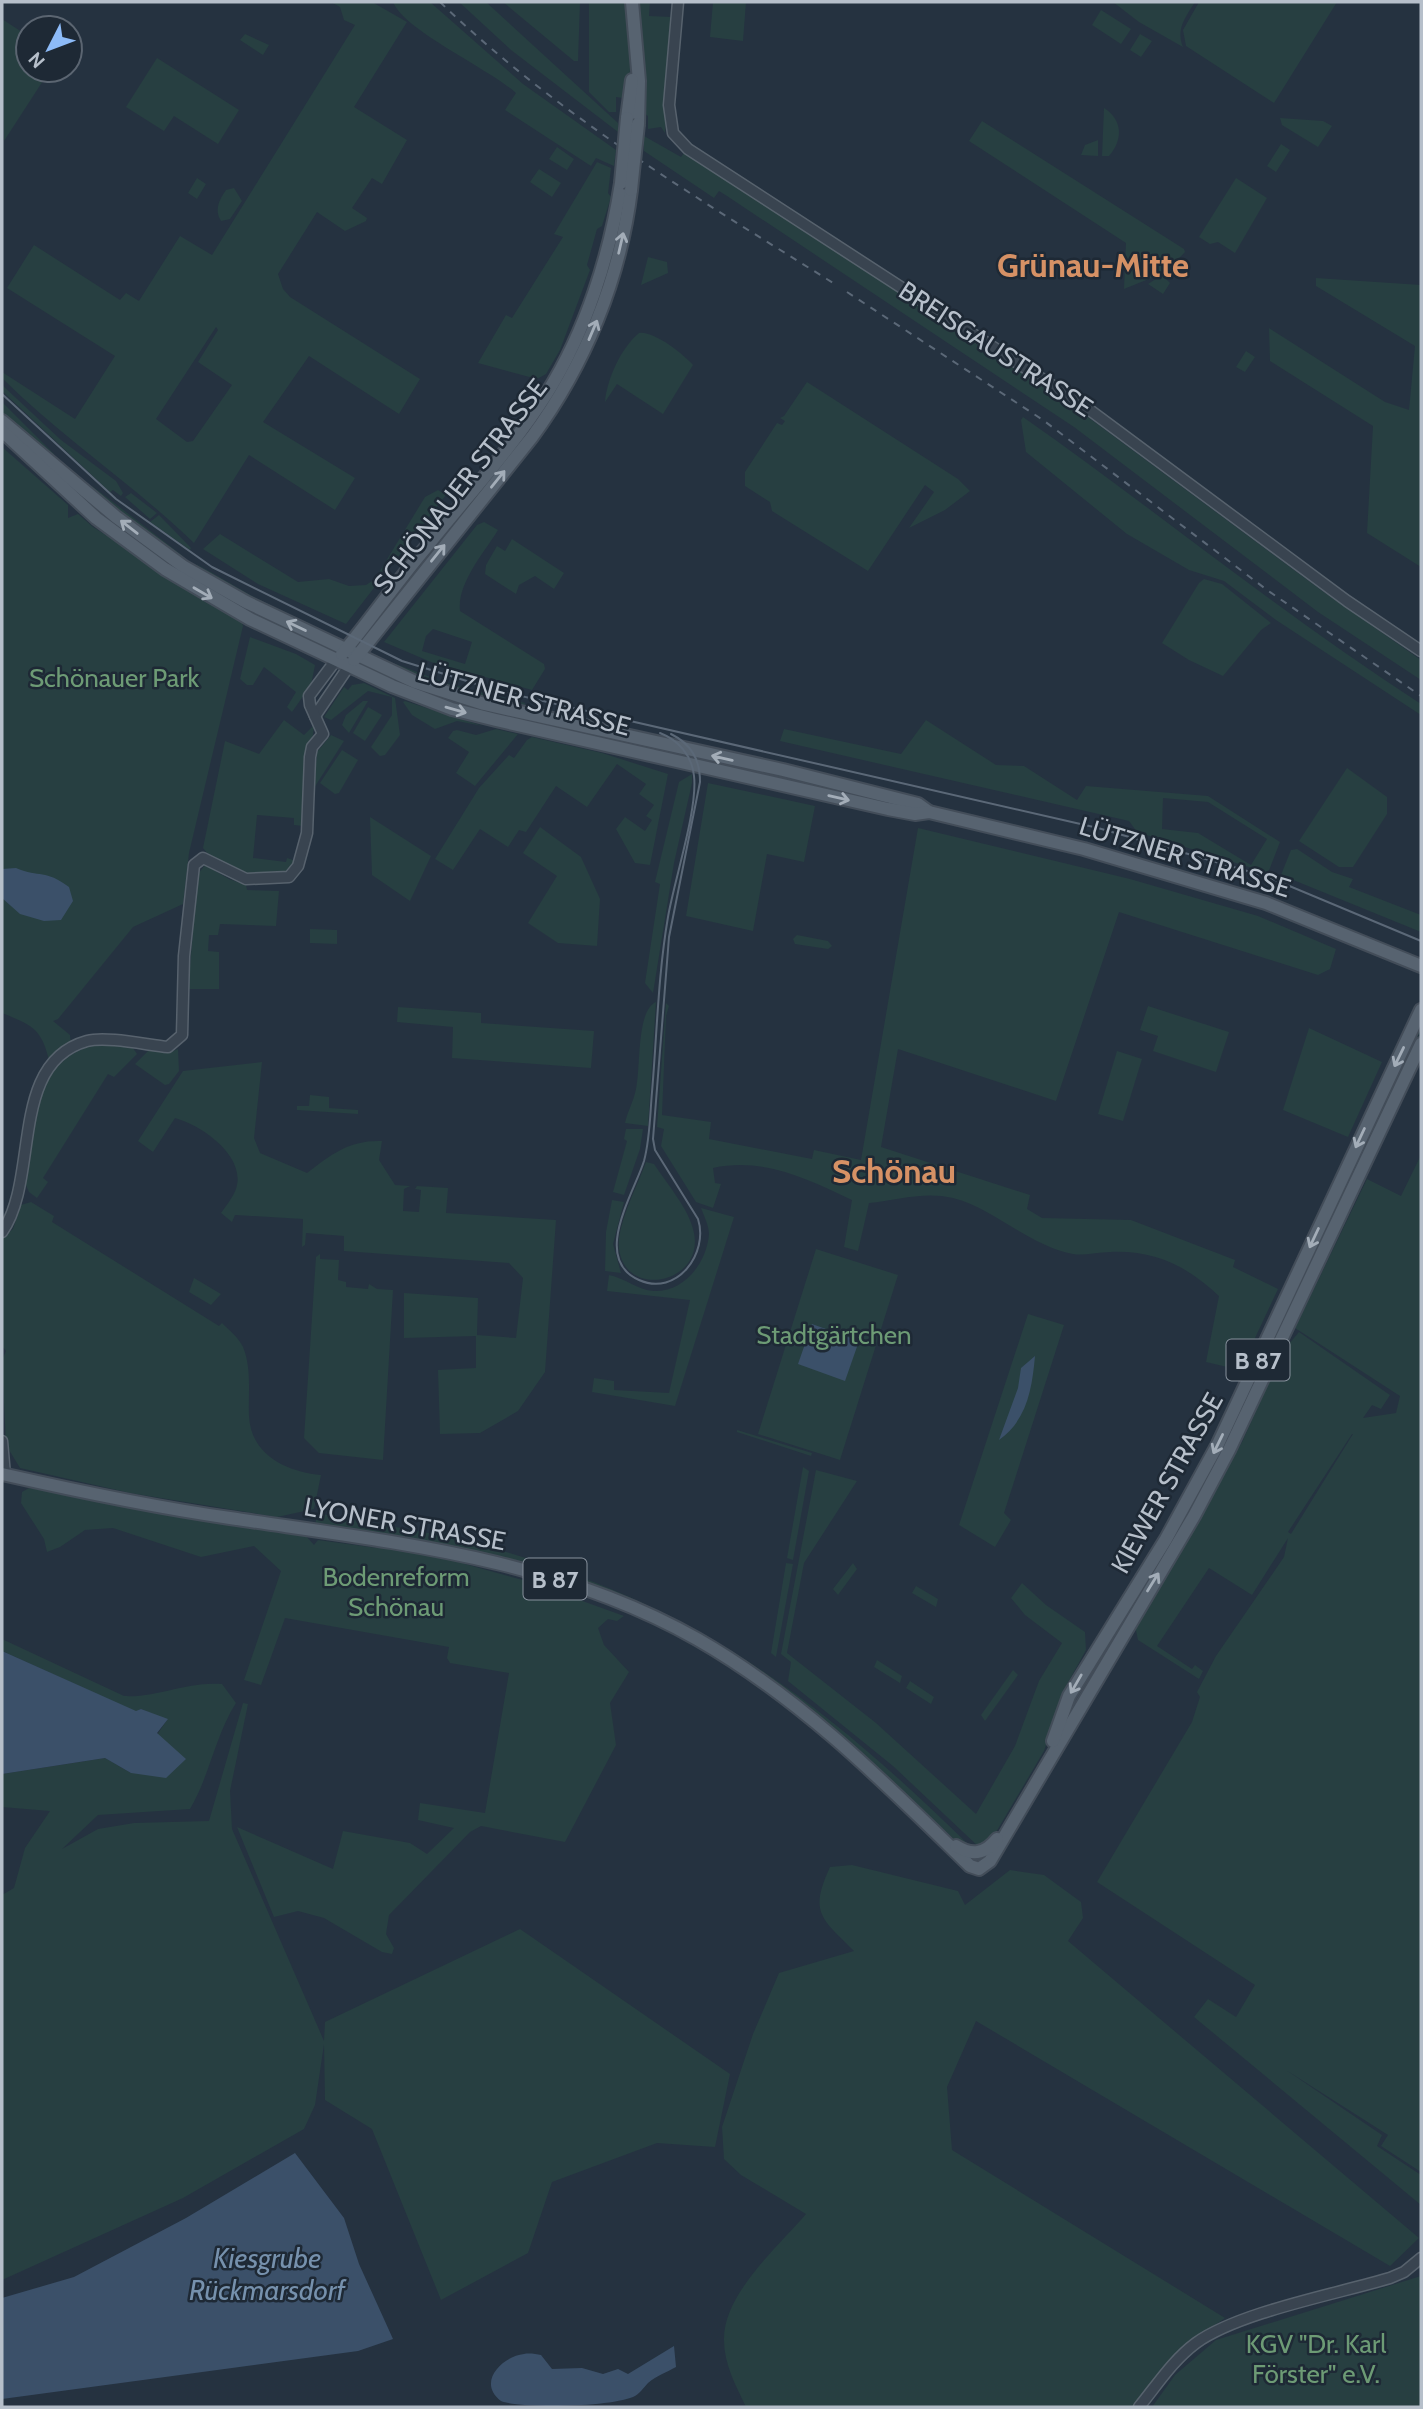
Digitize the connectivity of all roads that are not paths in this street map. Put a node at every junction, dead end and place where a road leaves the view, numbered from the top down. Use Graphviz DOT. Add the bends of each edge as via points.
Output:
graph roads {
  1 [pos="632,2"];
  2 [pos="678,2"];
  3 [pos="626,186"];
  4 [pos="2,421"];
  5 [pos="2,431"];
  6 [pos="136,549"];
  7 [pos="184,567"];
  8 [pos="370,638"];
  9 [pos="1421,651"];
  10 [pos="347,658"];
  11 [pos="383,668"];
  12 [pos="929,812"];
  13 [pos="1421,966"];
  14 [pos="1421,1010"];
  15 [pos="1421,1044"];
  16 [pos="2,1232"];
  17 [pos="2,1441"];
  18 [pos="3,1475"];
  19 [pos="1034,1783"];
  20 [pos="1008,1828"];
  21 [pos="1421,2249"];
  22 [pos="1421,2258"];
  23 [pos="1390,2278"];
  24 [pos="1139,2407"];
  1 -- 3 [label="main road, SCHÖNAUER STRASSE, bridge" via="635,38"];
  2 -- 9 [label="street, BREISGAUSTRASSE" via="669,105 673,133 688,149 1087,408"];
  8 -- 3 [label="main road, SCHÖNAUER STRASSE, one-way" via="558,400 606,297 621,245"];
  3 -- 10 [label="main road, SCHÖNAUER STRASSE" via="597,281 548,391"];
  7 -- 4 [label="main road, LÜTZNER STRASSE, one-way" via="116,517"];
  5 -- 6 [label="main road, LÜTZNER STRASSE"];
  6 -- 7 [label="main road, LÜTZNER STRASSE" via="175,570"];
  6 -- 10 [label="main road, LÜTZNER STRASSE, one-way" via="206,596"];
  10 -- 7 [label="main road, LÜTZNER STRASSE, one-way"];
  8 -- 10 [label="main road, SCHÖNAUER STRASSE"];
  8 -- 11 [label="main road"];
  10 -- 11 [label="main road, LÜTZNER STRASSE"];
  10 -- 12 [label="main road, LÜTZNER STRASSE, one-way" via="420,698 485,718 888,809"];
  10 -- 16 [label="street" via="309,696 323,734 312,747 307,833 294,872 282,879 246,879 198,859 188,908 182,1035 168,1048 89,1041 51,1064 33,1102 19,1193 12,1218"];
  12 -- 11 [label="main road, LÜTZNER STRASSE, one-way" via="918,804 783,770 484,704"];
  12 -- 13 [label="main road, LÜTZNER STRASSE" via="1084,849 1266,903"];
  14 -- 19 [label="main road, KIEWER STRASSE / B 87, one-way" via="1214,1452 1069,1696"];
  19 -- 15 [label="main road, KIEWER STRASSE / B 87, one-way" via="1229,1450"];
  17 -- 18 [label="street"];
  18 -- 20 [label="main road, LYONER STRASSE / B 87" via="228,1518 461,1552 584,1588 694,1638 760,1679 831,1733 970,1866 979,1869 990,1861"];
  19 -- 20 [label="main road, KIEWER STRASSE / B 87"];
  21 -- 23 [label="street"];
  22 -- 23 [label="street"];
  23 -- 24 [label="street" via="1230,2325 1177,2359"];
}
